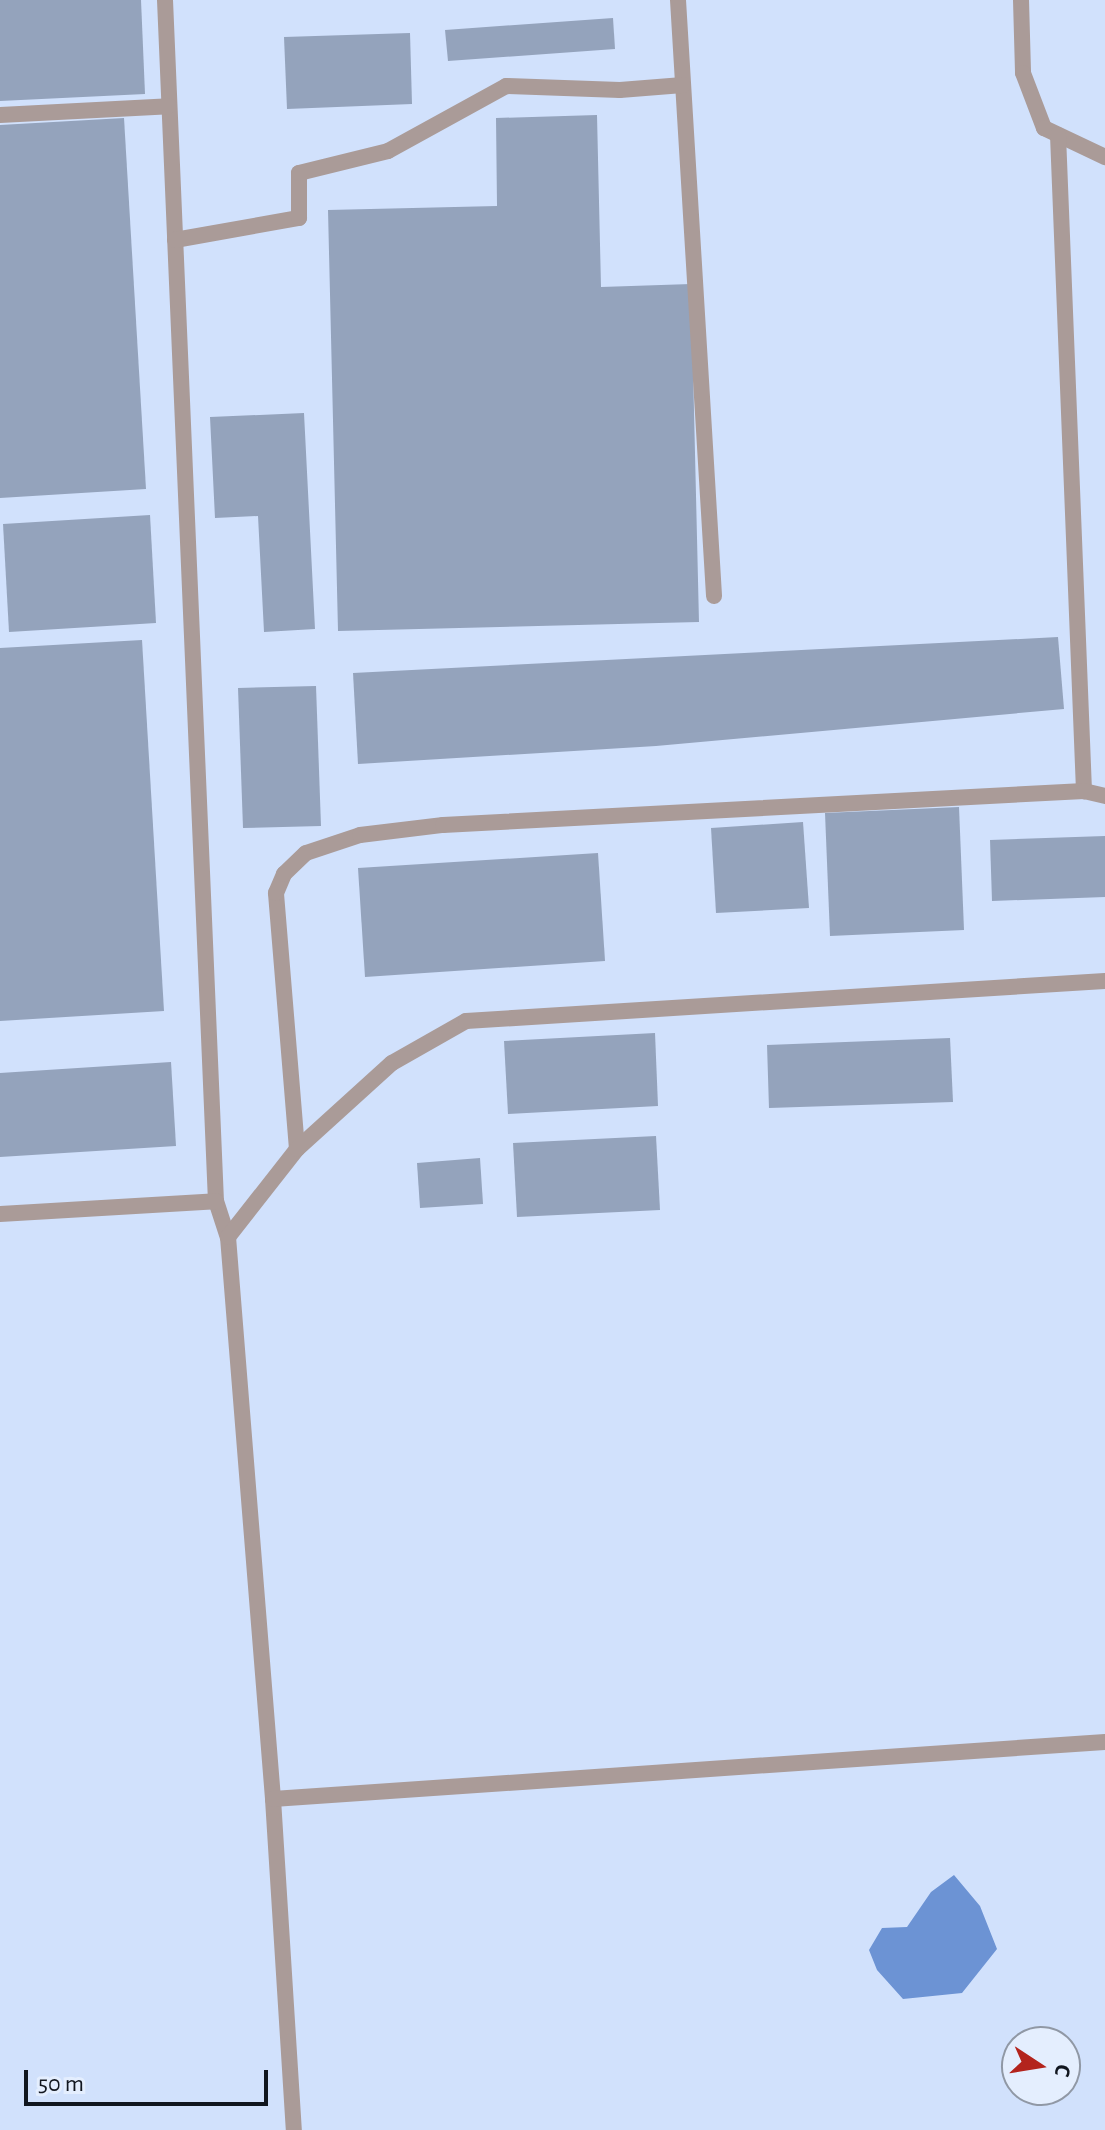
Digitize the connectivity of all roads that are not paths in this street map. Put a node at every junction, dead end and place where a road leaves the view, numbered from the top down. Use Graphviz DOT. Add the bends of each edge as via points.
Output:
graph roads {
  1 [pos="167,0"];
  2 [pos="678,0"];
  3 [pos="1021,0"];
  4 [pos="683,85"];
  5 [pos="169,106"];
  6 [pos="0,115"];
  7 [pos="1058,135"];
  8 [pos="1105,157"];
  9 [pos="175,240"];
  10 [pos="714,596"];
  11 [pos="1084,791"];
  12 [pos="1105,796"];
  13 [pos="1105,981"];
  14 [pos="297,1149"];
  15 [pos="216,1201"];
  16 [pos="0,1214"];
  17 [pos="228,1237"];
  18 [pos="1105,1742"];
  19 [pos="273,1799"];
  20 [pos="294,2130"];
  1 -- 5 [label="lane"];
  2 -- 4 [label="lane"];
  3 -- 7 [label="lane" via="1023,73 1044,128"];
  4 -- 9 [label="lane" via="620,90 506,86 388,151 299,173 299,218"];
  4 -- 10 [label="lane"];
  5 -- 6 [label="lane"];
  5 -- 9 [label="lane"];
  7 -- 8 [label="lane"];
  7 -- 11 [label="lane"];
  9 -- 15 [label="lane"];
  11 -- 12 [label="lane"];
  11 -- 14 [label="lane" via="443,825 360,835 306,853 284,874 276,893"];
  13 -- 14 [label="lane" via="466,1021 392,1063"];
  14 -- 17 [label="lane"];
  15 -- 16 [label="lane"];
  15 -- 17 [label="lane"];
  17 -- 19 [label="lane"];
  18 -- 19 [label="lane"];
  19 -- 20 [label="lane"];
}
